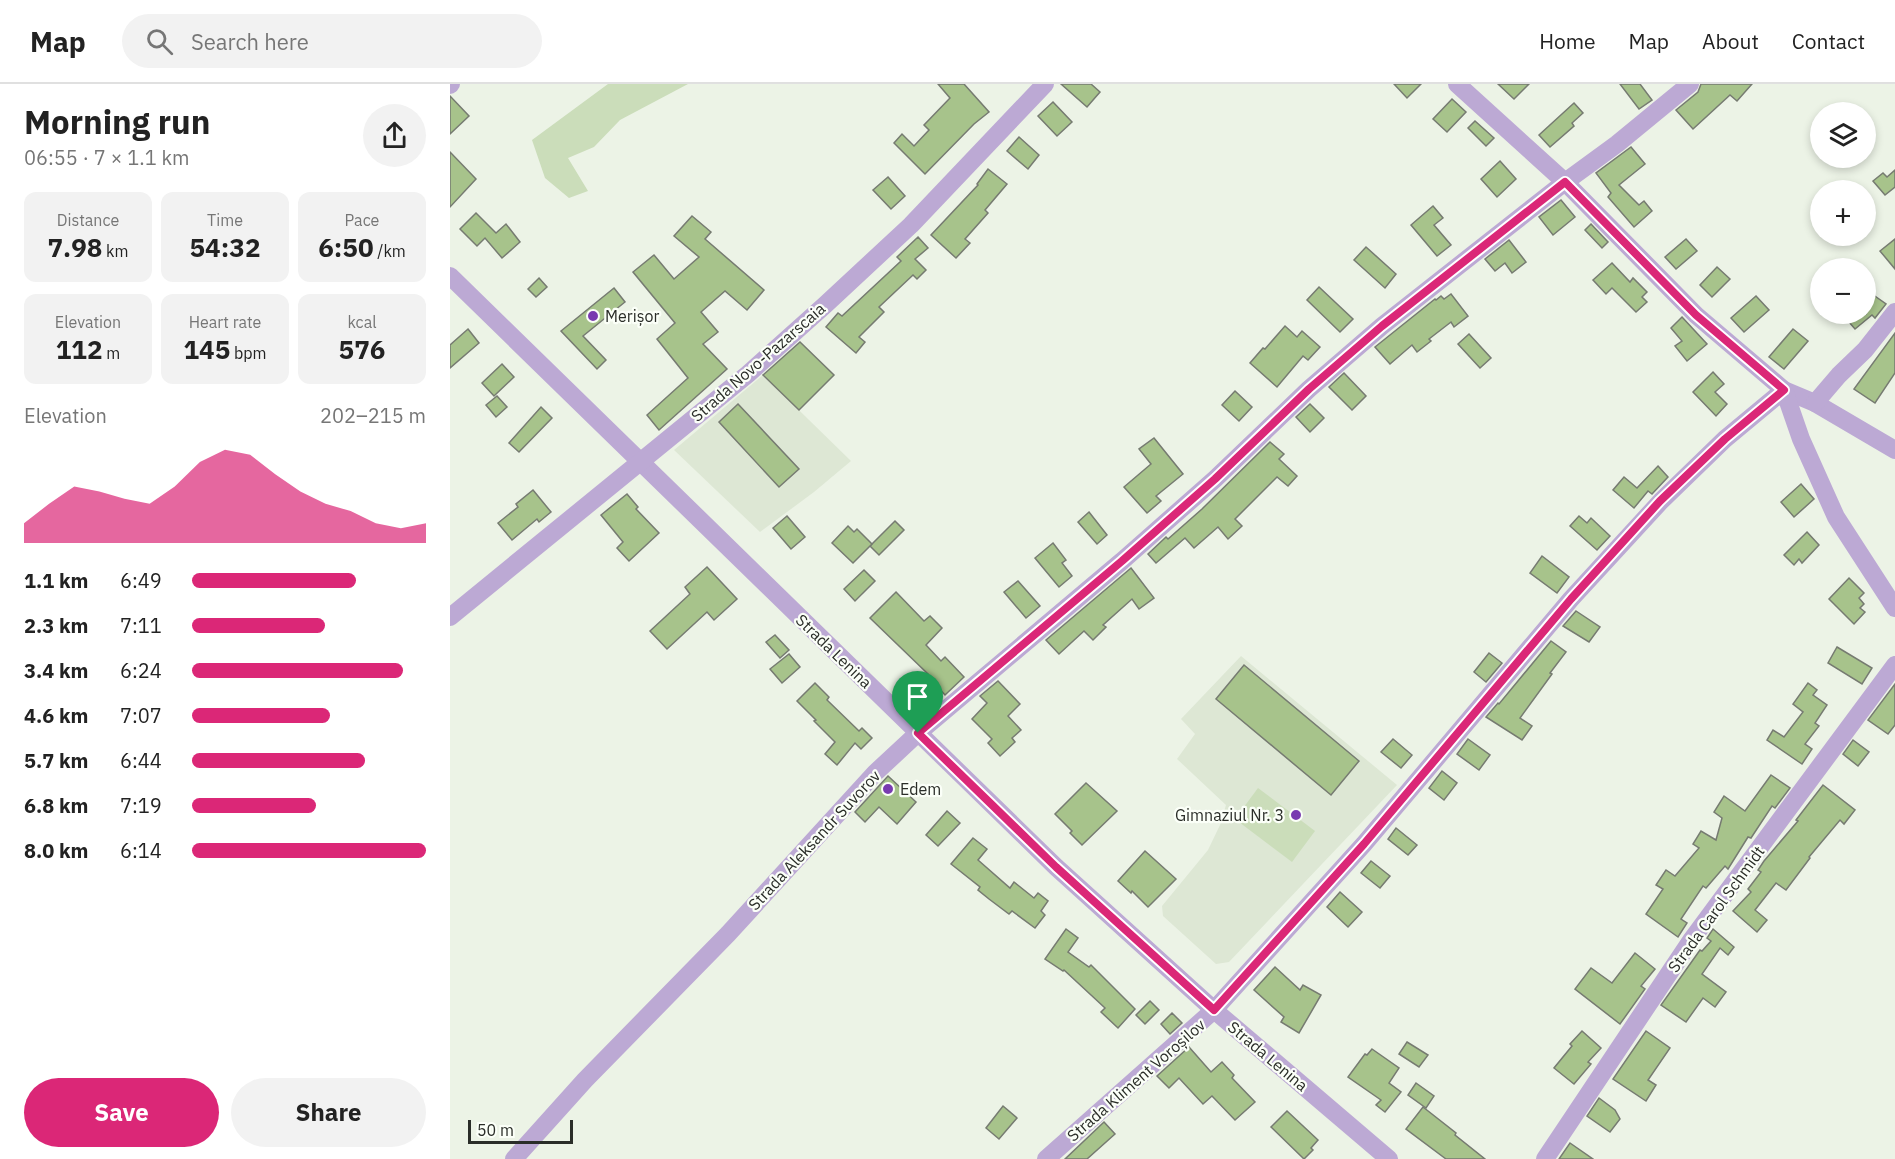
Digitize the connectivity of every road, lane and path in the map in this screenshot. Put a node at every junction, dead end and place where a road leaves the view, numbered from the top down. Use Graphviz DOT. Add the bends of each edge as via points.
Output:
graph roads {
  1 [pos="1045,84"];
  2 [pos="1457,84"];
  3 [pos="1690,84"];
  4 [pos="1565,182"];
  5 [pos="450,276"];
  6 [pos="1895,312"];
  7 [pos="1784,390"];
  8 [pos="1815,403"];
  9 [pos="1895,450"];
  10 [pos="639,462"];
  11 [pos="1895,608"];
  12 [pos="450,617"];
  13 [pos="1895,665"];
  14 [pos="918,733"];
  15 [pos="1214,1010"];
  16 [pos="514,1159"];
  17 [pos="1046,1159"];
  18 [pos="1389,1159"];
  19 [pos="1545,1159"];
  1 -- 10 [label="street, Strada Novo-Pazarscaia" via="911,225 748,374"];
  2 -- 4 [label="street"];
  3 -- 4 [label="street, Strada Aleksandr Suvorov"];
  4 -- 7 [label="street" via="1696,315"];
  4 -- 14 [label="street, Strada Aleksandr Suvorov" via="1382,326 1122,561"];
  5 -- 10 [label="street, Strada Lenina"];
  6 -- 8 [label="street"];
  7 -- 8 [label="street"];
  7 -- 11 [label="street" via="1836,517"];
  7 -- 15 [label="street, Strada Kliment Voroșilov" via="1660,501 1571,599 1364,844"];
  8 -- 9 [label="street"];
  10 -- 12 [label="street, Strada Novo-Pazarscaia"];
  10 -- 14 [label="street, Strada Lenina"];
  13 -- 19 [label="street, Strada Carol Schmidt" via="1692,939"];
  14 -- 15 [label="street, Strada Lenina" via="1056,867"];
  14 -- 16 [label="street, Strada Aleksandr Suvorov" via="875,772 728,934"];
  15 -- 17 [label="street, Strada Kliment Voroșilov"];
  15 -- 18 [label="street, Strada Lenina"];
}
